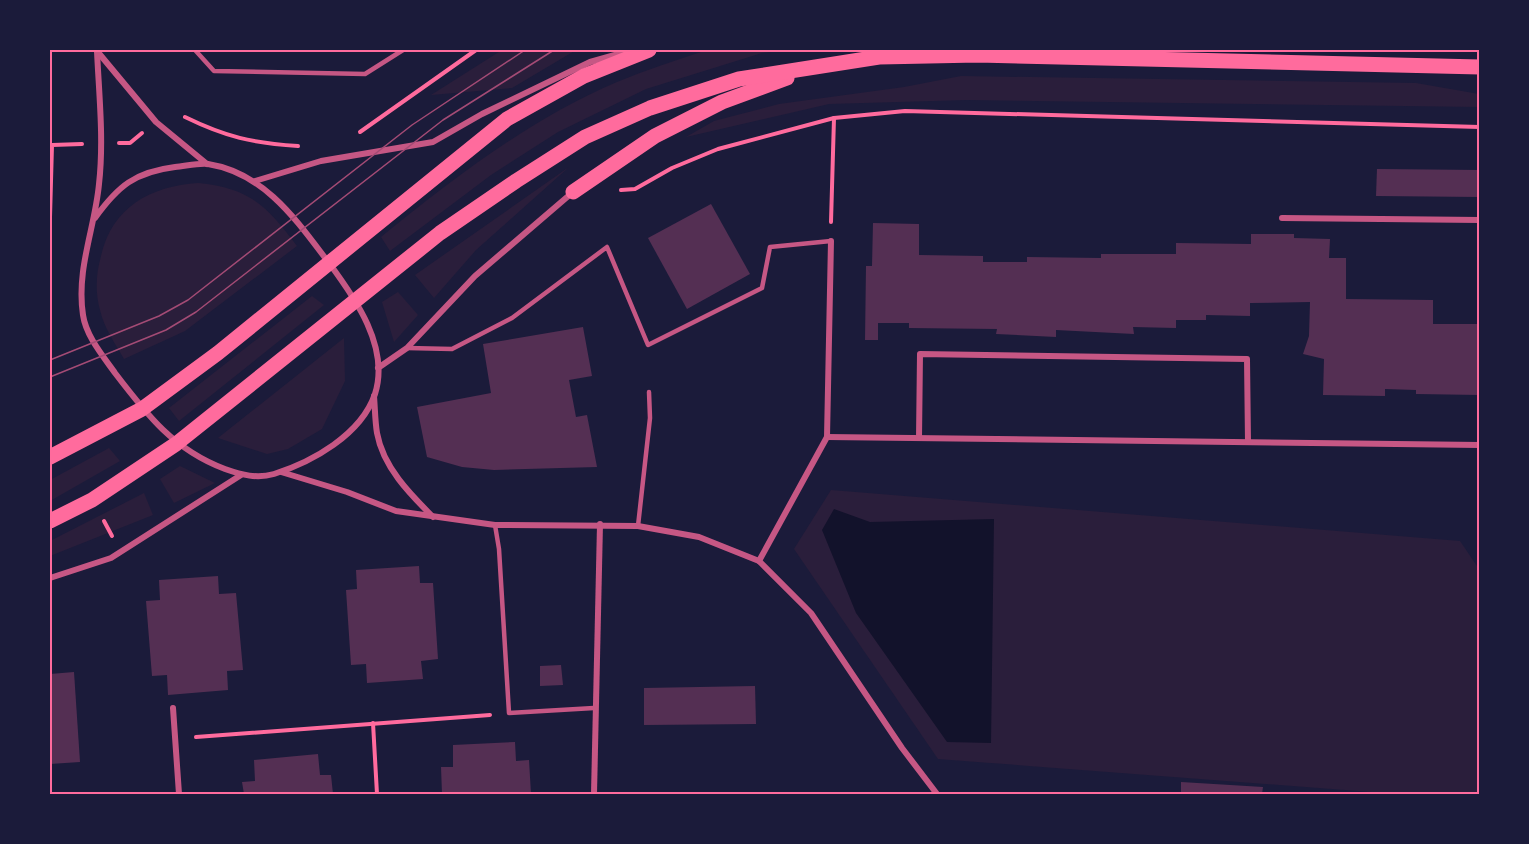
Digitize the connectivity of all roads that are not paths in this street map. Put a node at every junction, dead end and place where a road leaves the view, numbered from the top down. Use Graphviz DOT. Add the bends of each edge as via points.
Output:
graph roads {
  1 [pos="97,50"];
  2 [pos="195,50"];
  3 [pos="403,50"];
  4 [pos="638,50"];
  5 [pos="649,50"];
  6 [pos="823,64"];
  7 [pos="1479,67"];
  8 [pos="207,164"];
  9 [pos="255,182"];
  10 [pos="573,192"];
  11 [pos="94,218"];
  12 [pos="1282,218"];
  13 [pos="1479,220"];
  14 [pos="831,241"];
  15 [pos="328,261"];
  16 [pos="357,300"];
  17 [pos="407,348"];
  18 [pos="378,368"];
  19 [pos="650,392"];
  20 [pos="374,396"];
  21 [pos="142,409"];
  22 [pos="827,437"];
  23 [pos="919,438"];
  24 [pos="1248,442"];
  25 [pos="176,444"];
  26 [pos="1479,445"];
  27 [pos="50,457"];
  28 [pos="281,471"];
  29 [pos="241,475"];
  30 [pos="433,518"];
  31 [pos="50,521"];
  32 [pos="600,524"];
  33 [pos="495,525"];
  34 [pos="639,526"];
  35 [pos="759,561"];
  36 [pos="50,578"];
  37 [pos="173,708"];
  38 [pos="594,708"];
  39 [pos="179,795"];
  40 [pos="594,795"];
  41 [pos="937,795"];
  1 -- 8 [label="street" via="156,122"];
  1 -- 11 [label="street" via="99,182"];
  2 -- 3 [label="lane" via="214,71 365,74"];
  4 -- 9 [label="street" via="590,62 433,142 321,161"];
  5 -- 15 [label="main road" via="584,76 507,118"];
  6 -- 7 [label="main road" via="879,57 978,55"];
  6 -- 10 [label="main road" via="703,111 655,136"];
  6 -- 16 [label="main road" via="739,79 650,108 585,137 440,233"];
  8 -- 9 [label="street"];
  8 -- 11 [label="street" via="143,173 110,198"];
  9 -- 15 [label="street" via="295,218"];
  10 -- 17 [label="street" via="476,276"];
  11 -- 21 [label="street" via="83,262 83,318 94,343"];
  12 -- 13 [label="street"];
  14 -- 17 [label="lane" via="770,247 762,288 648,345 608,247 512,318 452,349"];
  14 -- 22 [label="street"];
  15 -- 16 [label="street"];
  15 -- 21 [label="main road" via="218,353"];
  16 -- 18 [label="street" via="369,326"];
  16 -- 25 [label="main road"];
  17 -- 18 [label="street"];
  18 -- 20 [label="street"];
  19 -- 34 [label="lane"];
  20 -- 28 [label="street" via="361,418 318,456"];
  20 -- 30 [label="street" via="377,434 384,453 404,489"];
  21 -- 25 [label="street"];
  21 -- 27 [label="main road"];
  22 -- 23 [label="street"];
  22 -- 35 [label="street"];
  23 -- 24 [label="street"];
  23 -- 24 [label="street" via="920,354 1247,359"];
  24 -- 26 [label="street"];
  25 -- 29 [label="street" via="208,463"];
  25 -- 31 [label="main road" via="93,500"];
  28 -- 29 [label="street" via="263,477"];
  28 -- 30 [label="street" via="396,511"];
  29 -- 36 [label="street" via="111,558"];
  30 -- 33 [label="street"];
  32 -- 33 [label="street"];
  32 -- 34 [label="street"];
  32 -- 38 [label="street"];
  33 -- 38 [label="lane" via="509,713"];
  34 -- 35 [label="street" via="699,537"];
  35 -- 41 [label="street" via="812,613"];
  37 -- 39 [label="street"];
  38 -- 40 [label="street"];
}
